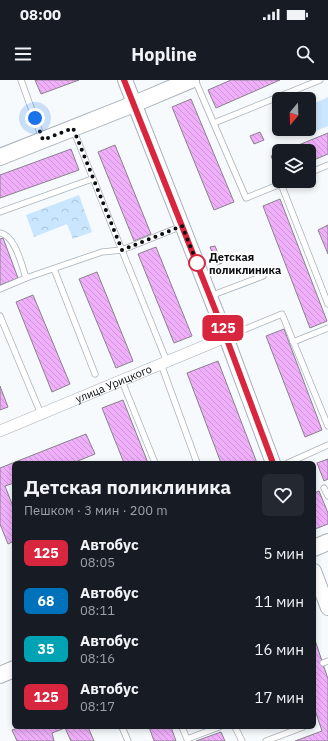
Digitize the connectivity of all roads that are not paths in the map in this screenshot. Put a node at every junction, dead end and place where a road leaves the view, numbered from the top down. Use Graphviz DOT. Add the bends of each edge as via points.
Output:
graph roads {
  1 [pos="21,80"];
  2 [pos="124,80"];
  3 [pos="191,80"];
  4 [pos="195,80"];
  5 [pos="320,80"];
  6 [pos="134,104"];
  7 [pos="214,124"];
  8 [pos="73,128"];
  9 [pos="43,140"];
  10 [pos="0,157"];
  11 [pos="328,165"];
  12 [pos="316,169"];
  13 [pos="92,180"];
  14 [pos="272,188"];
  15 [pos="283,188"];
  16 [pos="0,212"];
  17 [pos="182,226"];
  18 [pos="0,233"];
  19 [pos="122,250"];
  20 [pos="54,269"];
  21 [pos="263,276"];
  22 [pos="26,278"];
  23 [pos="0,289"];
  24 [pos="210,296"];
  25 [pos="328,304"];
  26 [pos="0,316"];
  27 [pos="328,328"];
  28 [pos="226,337"];
  29 [pos="293,342"];
  30 [pos="164,363"];
  31 [pos="95,374"];
  32 [pos="122,381"];
  33 [pos="41,414"];
  34 [pos="328,426"];
  35 [pos="0,431"];
  36 [pos="328,445"];
  37 [pos="154,461"];
  38 [pos="196,461"];
  39 [pos="272,461"];
  40 [pos="292,461"];
  41 [pos="324,488"];
  42 [pos="328,496"];
  43 [pos="328,542"];
  44 [pos="316,547"];
  45 [pos="316,576"];
  46 [pos="328,608"];
  47 [pos="12,670"];
  48 [pos="0,675"];
  49 [pos="123,729"];
  50 [pos="183,729"];
  51 [pos="214,729"];
  52 [pos="236,729"];
  53 [pos="298,729"];
  54 [pos="128,741"];
  55 [pos="242,741"];
  56 [pos="266,741"];
  1 -- 9 [label="lane"];
  2 -- 6 [label="street"];
  3 -- 6 [label="main road"];
  4 -- 7 [label="lane"];
  5 -- 7 [label="lane"];
  6 -- 8 [label="main road"];
  6 -- 17 [label="street"];
  7 -- 14 [label="lane" via="246,198"];
  8 -- 9 [label="main road"];
  8 -- 13 [label="lane"];
  9 -- 10 [label="main road"];
  11 -- 12 [label="lane"];
  13 -- 16 [label="lane"];
  13 -- 19 [label="lane"];
  15 -- 25 [label="lane"];
  17 -- 19 [label="lane"];
  17 -- 24 [label="street"];
  18 -- 22 [label="lane" via="13,242"];
  19 -- 20 [label="lane" via="102,252"];
  19 -- 30 [label="lane"];
  20 -- 22 [label="lane"];
  20 -- 31 [label="lane"];
  21 -- 24 [label="lane"];
  22 -- 23 [label="lane"];
  24 -- 28 [label="street"];
  26 -- 33 [label="lane"];
  27 -- 29 [label="lane"];
  28 -- 29 [label="lane" via="282,314"];
  28 -- 30 [label="street, улица Урицкого"];
  28 -- 39 [label="street"];
  29 -- 34 [label="lane"];
  30 -- 32 [label="street, улица Урицкого"];
  30 -- 38 [label="lane"];
  32 -- 33 [label="street, улица Урицкого"];
  32 -- 37 [label="lane"];
  33 -- 35 [label="street, улица Урицкого"];
  36 -- 40 [label="lane"];
  41 -- 42 [label="lane"];
  43 -- 44 [label="main road"];
  45 -- 46 [label="street"];
  47 -- 48 [label="main road"];
  49 -- 54 [label="lane"];
  50 -- 51 [label="lane" via="187,739"];
  52 -- 55 [label="lane"];
  53 -- 56 [label="lane"];
}
